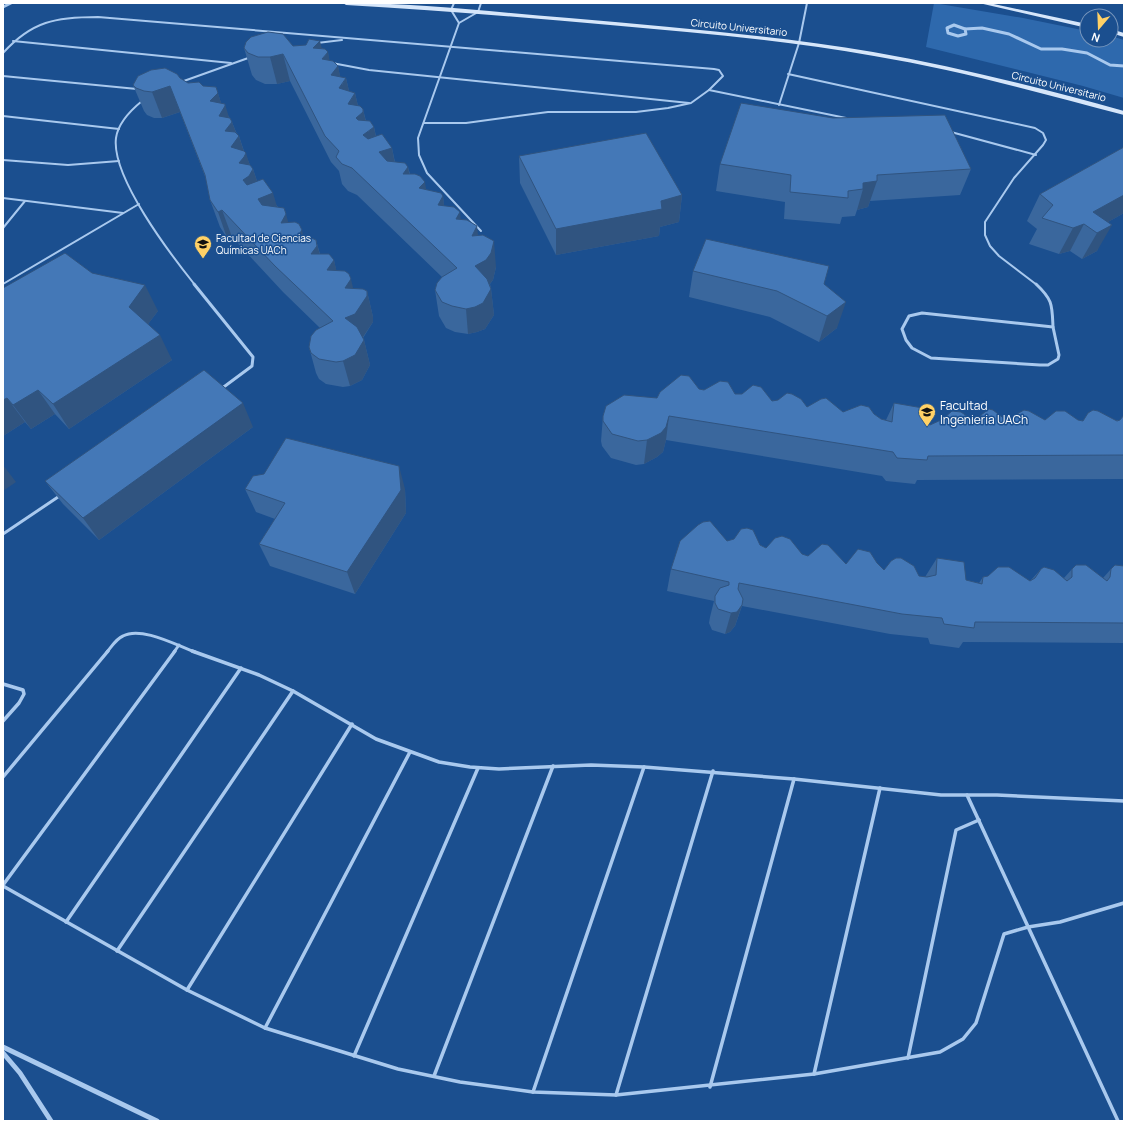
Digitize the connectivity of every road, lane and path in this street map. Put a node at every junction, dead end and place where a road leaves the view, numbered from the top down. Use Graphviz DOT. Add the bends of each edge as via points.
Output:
graph roads {
  1 [pos="10,3"];
  2 [pos="346,3"];
  3 [pos="358,3"];
  4 [pos="454,3"];
  5 [pos="481,3"];
  6 [pos="807,3"];
  7 [pos="982,3"];
  8 [pos="3,7"];
  9 [pos="451,10"];
  10 [pos="478,12"];
  11 [pos="459,23"];
  12 [pos="1079,24"];
  13 [pos="966,29"];
  14 [pos="349,39"];
  15 [pos="13,41"];
  16 [pos="317,43"];
  17 [pos="799,43"];
  18 [pos="450,46"];
  19 [pos="3,53"];
  20 [pos="257,56"];
  21 [pos="327,61"];
  22 [pos="232,64"];
  23 [pos="1124,66"];
  24 [pos="788,74"];
  25 [pos="3,76"];
  26 [pos="439,77"];
  27 [pos="178,83"];
  28 [pos="144,89"];
  29 [pos="709,90"];
  30 [pos="147,98"];
  31 [pos="691,103"];
  32 [pos="779,105"];
  33 [pos="1124,113"];
  34 [pos="3,116"];
  35 [pos="849,119"];
  36 [pos="424,123"];
  37 [pos="119,129"];
  38 [pos="948,131"];
  39 [pos="1036,155"];
  40 [pos="3,160"];
  41 [pos="120,161"];
  42 [pos="3,198"];
  43 [pos="25,201"];
  44 [pos="139,204"];
  45 [pos="123,213"];
  46 [pos="3,228"];
  47 [pos="481,231"];
  48 [pos="3,284"];
  49 [pos="1053,327"];
  50 [pos="220,389"];
  51 [pos="62,495"];
  52 [pos="3,534"];
  53 [pos="179,645"];
  54 [pos="241,668"];
  55 [pos="3,684"];
  56 [pos="293,690"];
  57 [pos="3,721"];
  58 [pos="352,724"];
  59 [pos="410,752"];
  60 [pos="553,766"];
  61 [pos="644,767"];
  62 [pos="478,768"];
  63 [pos="713,771"];
  64 [pos="3,777"];
  65 [pos="794,779"];
  66 [pos="880,788"];
  67 [pos="967,795"];
  68 [pos="1124,801"];
  69 [pos="979,820"];
  70 [pos="3,886"];
  71 [pos="1124,904"];
  72 [pos="66,922"];
  73 [pos="1028,927"];
  74 [pos="117,951"];
  75 [pos="187,990"];
  76 [pos="265,1028"];
  77 [pos="3,1047"];
  78 [pos="3,1053"];
  79 [pos="354,1056"];
  80 [pos="908,1058"];
  81 [pos="814,1074"];
  82 [pos="434,1076"];
  83 [pos="710,1087"];
  84 [pos="533,1092"];
  85 [pos="616,1095"];
  86 [pos="51,1121"];
  87 [pos="157,1121"];
  88 [pos="1118,1121"];
  1 -- 8 [label="street"];
  2 -- 3 [label="main road, Circuito Universitario"];
  3 -- 9 [label="main road, Circuito Universitario"];
  4 -- 9 [label="lane"];
  5 -- 10 [label="lane"];
  6 -- 17 [label="lane"];
  7 -- 12 [label="main road"];
  9 -- 10 [label="main road, Circuito Universitario"];
  9 -- 11 [label="lane"];
  10 -- 11 [label="lane"];
  10 -- 17 [label="main road, Circuito Universitario" via="720,33"];
  11 -- 18 [label="lane"];
  13 -- 13 [label="street" via="954,25 947,29 951,35 961,36 966,34"];
  13 -- 23 [label="street" via="982,28 1009,34 1041,49 1087,53 1110,65"];
  14 -- 15 [label="lane" via="75,17 47,20 34,25"];
  14 -- 16 [label="lane"];
  14 -- 18 [label="lane"];
  15 -- 19 [label="lane"];
  15 -- 22 [label="lane"];
  17 -- 24 [label="lane"];
  17 -- 33 [label="main road, Circuito Universitario" via="875,54 958,71"];
  18 -- 26 [label="lane"];
  18 -- 29 [label="lane" via="719,70 722,76"];
  20 -- 22 [label="lane"];
  21 -- 26 [label="lane" via="369,70"];
  22 -- 27 [label="lane"];
  24 -- 32 [label="lane"];
  24 -- 39 [label="lane" via="1035,128 1044,133 1046,140"];
  25 -- 28 [label="lane"];
  26 -- 31 [label="lane"];
  26 -- 36 [label="lane"];
  29 -- 31 [label="lane"];
  29 -- 32 [label="lane"];
  30 -- 37 [label="lane" via="125,118"];
  31 -- 36 [label="lane" via="649,111 562,111 466,123"];
  32 -- 35 [label="lane"];
  34 -- 37 [label="lane"];
  36 -- 47 [label="lane" via="418,138 422,164"];
  37 -- 41 [label="lane" via="116,142"];
  38 -- 39 [label="lane"];
  39 -- 49 [label="lane" via="1014,178 985,222 984,229 988,245 996,254 1046,293 1053,308"];
  40 -- 41 [label="lane" via="68,164"];
  41 -- 44 [label="lane"];
  42 -- 43 [label="lane"];
  43 -- 45 [label="lane"];
  43 -- 46 [label="lane"];
  44 -- 45 [label="lane"];
  44 -- 50 [label="lane" via="173,255 253,357 252,366 247,372"];
  45 -- 48 [label="lane"];
  49 -- 49 [label="lane" via="1058,359 1040,365 931,358 908,344 902,329 906,318 911,314 922,313"];
  51 -- 52 [label="lane"];
  53 -- 54 [label="lane"];
  53 -- 64 [label="lane" via="140,632 124,634"];
  53 -- 70 [label="lane"];
  54 -- 56 [label="lane"];
  54 -- 72 [label="lane"];
  55 -- 57 [label="lane" via="23,690 24,694 19,704"];
  56 -- 58 [label="lane"];
  56 -- 74 [label="lane"];
  58 -- 59 [label="lane" via="376,738"];
  58 -- 75 [label="lane"];
  59 -- 62 [label="lane" via="439,762"];
  59 -- 76 [label="lane"];
  60 -- 61 [label="lane"];
  60 -- 62 [label="lane"];
  60 -- 82 [label="lane"];
  61 -- 63 [label="lane"];
  61 -- 84 [label="lane"];
  62 -- 79 [label="lane"];
  63 -- 65 [label="lane"];
  63 -- 85 [label="lane"];
  65 -- 66 [label="lane"];
  65 -- 83 [label="lane"];
  66 -- 67 [label="lane" via="940,795"];
  66 -- 81 [label="lane"];
  67 -- 68 [label="lane"];
  67 -- 69 [label="lane"];
  69 -- 73 [label="lane"];
  69 -- 80 [label="lane" via="956,830"];
  70 -- 72 [label="lane"];
  71 -- 73 [label="lane" via="1060,922"];
  72 -- 74 [label="lane"];
  73 -- 80 [label="lane" via="1004,934 979,1020 970,1034 955,1046 940,1052"];
  73 -- 88 [label="lane"];
  74 -- 75 [label="lane"];
  75 -- 76 [label="lane"];
  76 -- 79 [label="lane"];
  77 -- 87 [label="street"];
  78 -- 86 [label="street" via="20,1073"];
  79 -- 82 [label="lane"];
  80 -- 81 [label="lane"];
  81 -- 83 [label="lane"];
  82 -- 84 [label="lane"];
  83 -- 85 [label="lane"];
  84 -- 85 [label="lane"];
}
